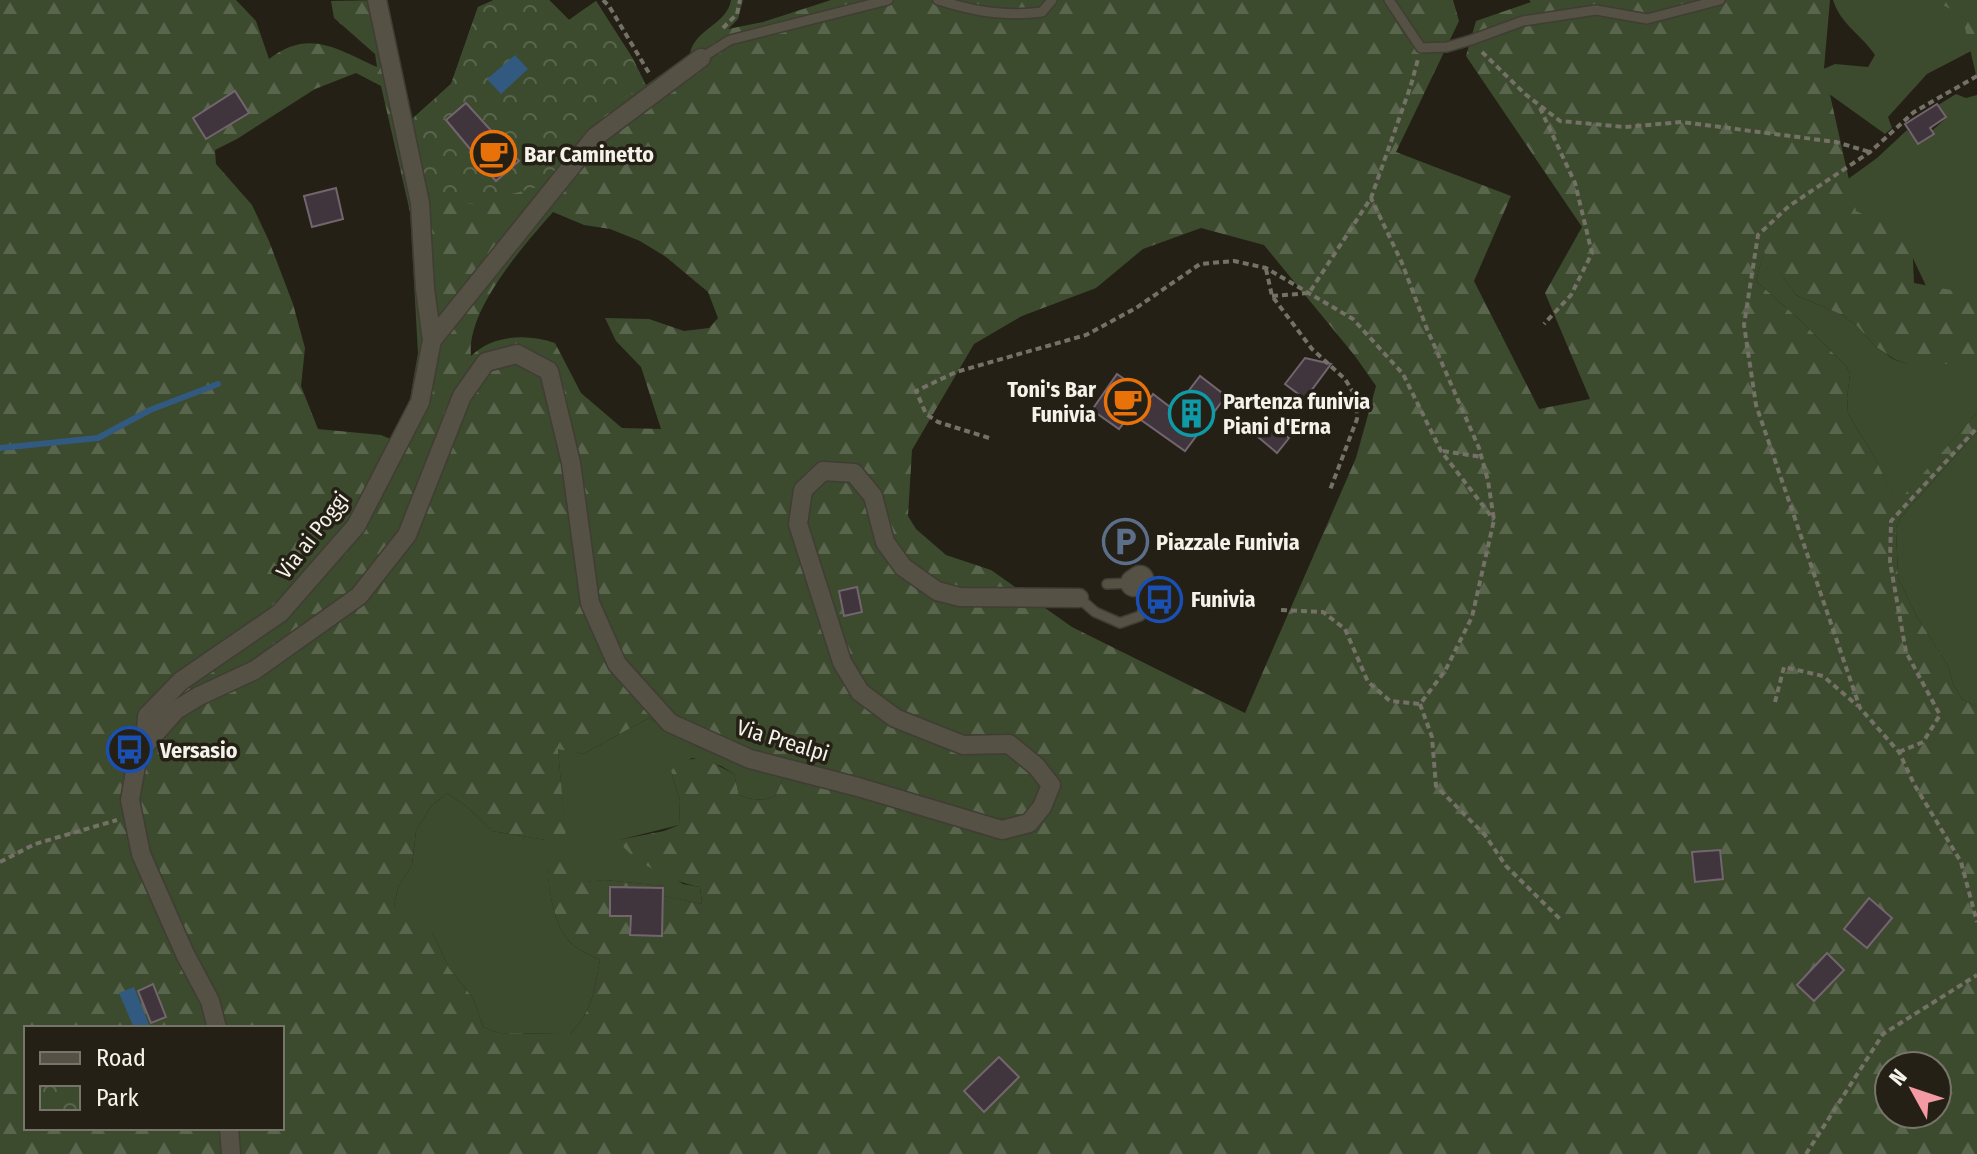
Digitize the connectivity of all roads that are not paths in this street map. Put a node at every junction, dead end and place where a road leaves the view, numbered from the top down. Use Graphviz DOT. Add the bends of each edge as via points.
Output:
graph roads {
  1 [pos="377,0"];
  2 [pos="888,0"];
  3 [pos="938,0"];
  4 [pos="1052,0"];
  5 [pos="1389,0"];
  6 [pos="1720,0"];
  7 [pos="701,58"];
  8 [pos="432,340"];
  9 [pos="1107,584"];
  10 [pos="1079,598"];
  11 [pos="145,745"];
  12 [pos="216,1026"];
  13 [pos="229,1130"];
  14 [pos="231,1154"];
  1 -- 8 [label="street, Via ai Poggi" via="420,203"];
  2 -- 7 [label="lane" via="730,40"];
  3 -- 4 [label="lane" via="971,11 1015,15 1042,12"];
  5 -- 6 [label="lane" via="1421,48 1447,47 1523,21 1596,10 1647,19"];
  7 -- 8 [label="street" via="595,137"];
  8 -- 11 [label="street, Via ai Poggi" via="420,402 356,526 280,613 181,681 147,716"];
  9 -- 10 [label="lane" via="1137,581 1149,602 1140,616 1120,623"];
  10 -- 11 [label="street, Via Prealpi" via="960,597 937,591 903,567 885,542 873,496 854,473 823,471 803,490 798,524 842,662 860,692 895,718 963,745 1009,744 1051,785 1029,823 1002,830 750,759 670,723 617,664 590,603 571,463 549,371 517,354 486,362 462,396 407,535 359,596 255,670 176,710"];
  11 -- 12 [label="street, Via ai Poggi" via="130,800 141,854 210,1001"];
  13 -- 14 [label="street"];
}
